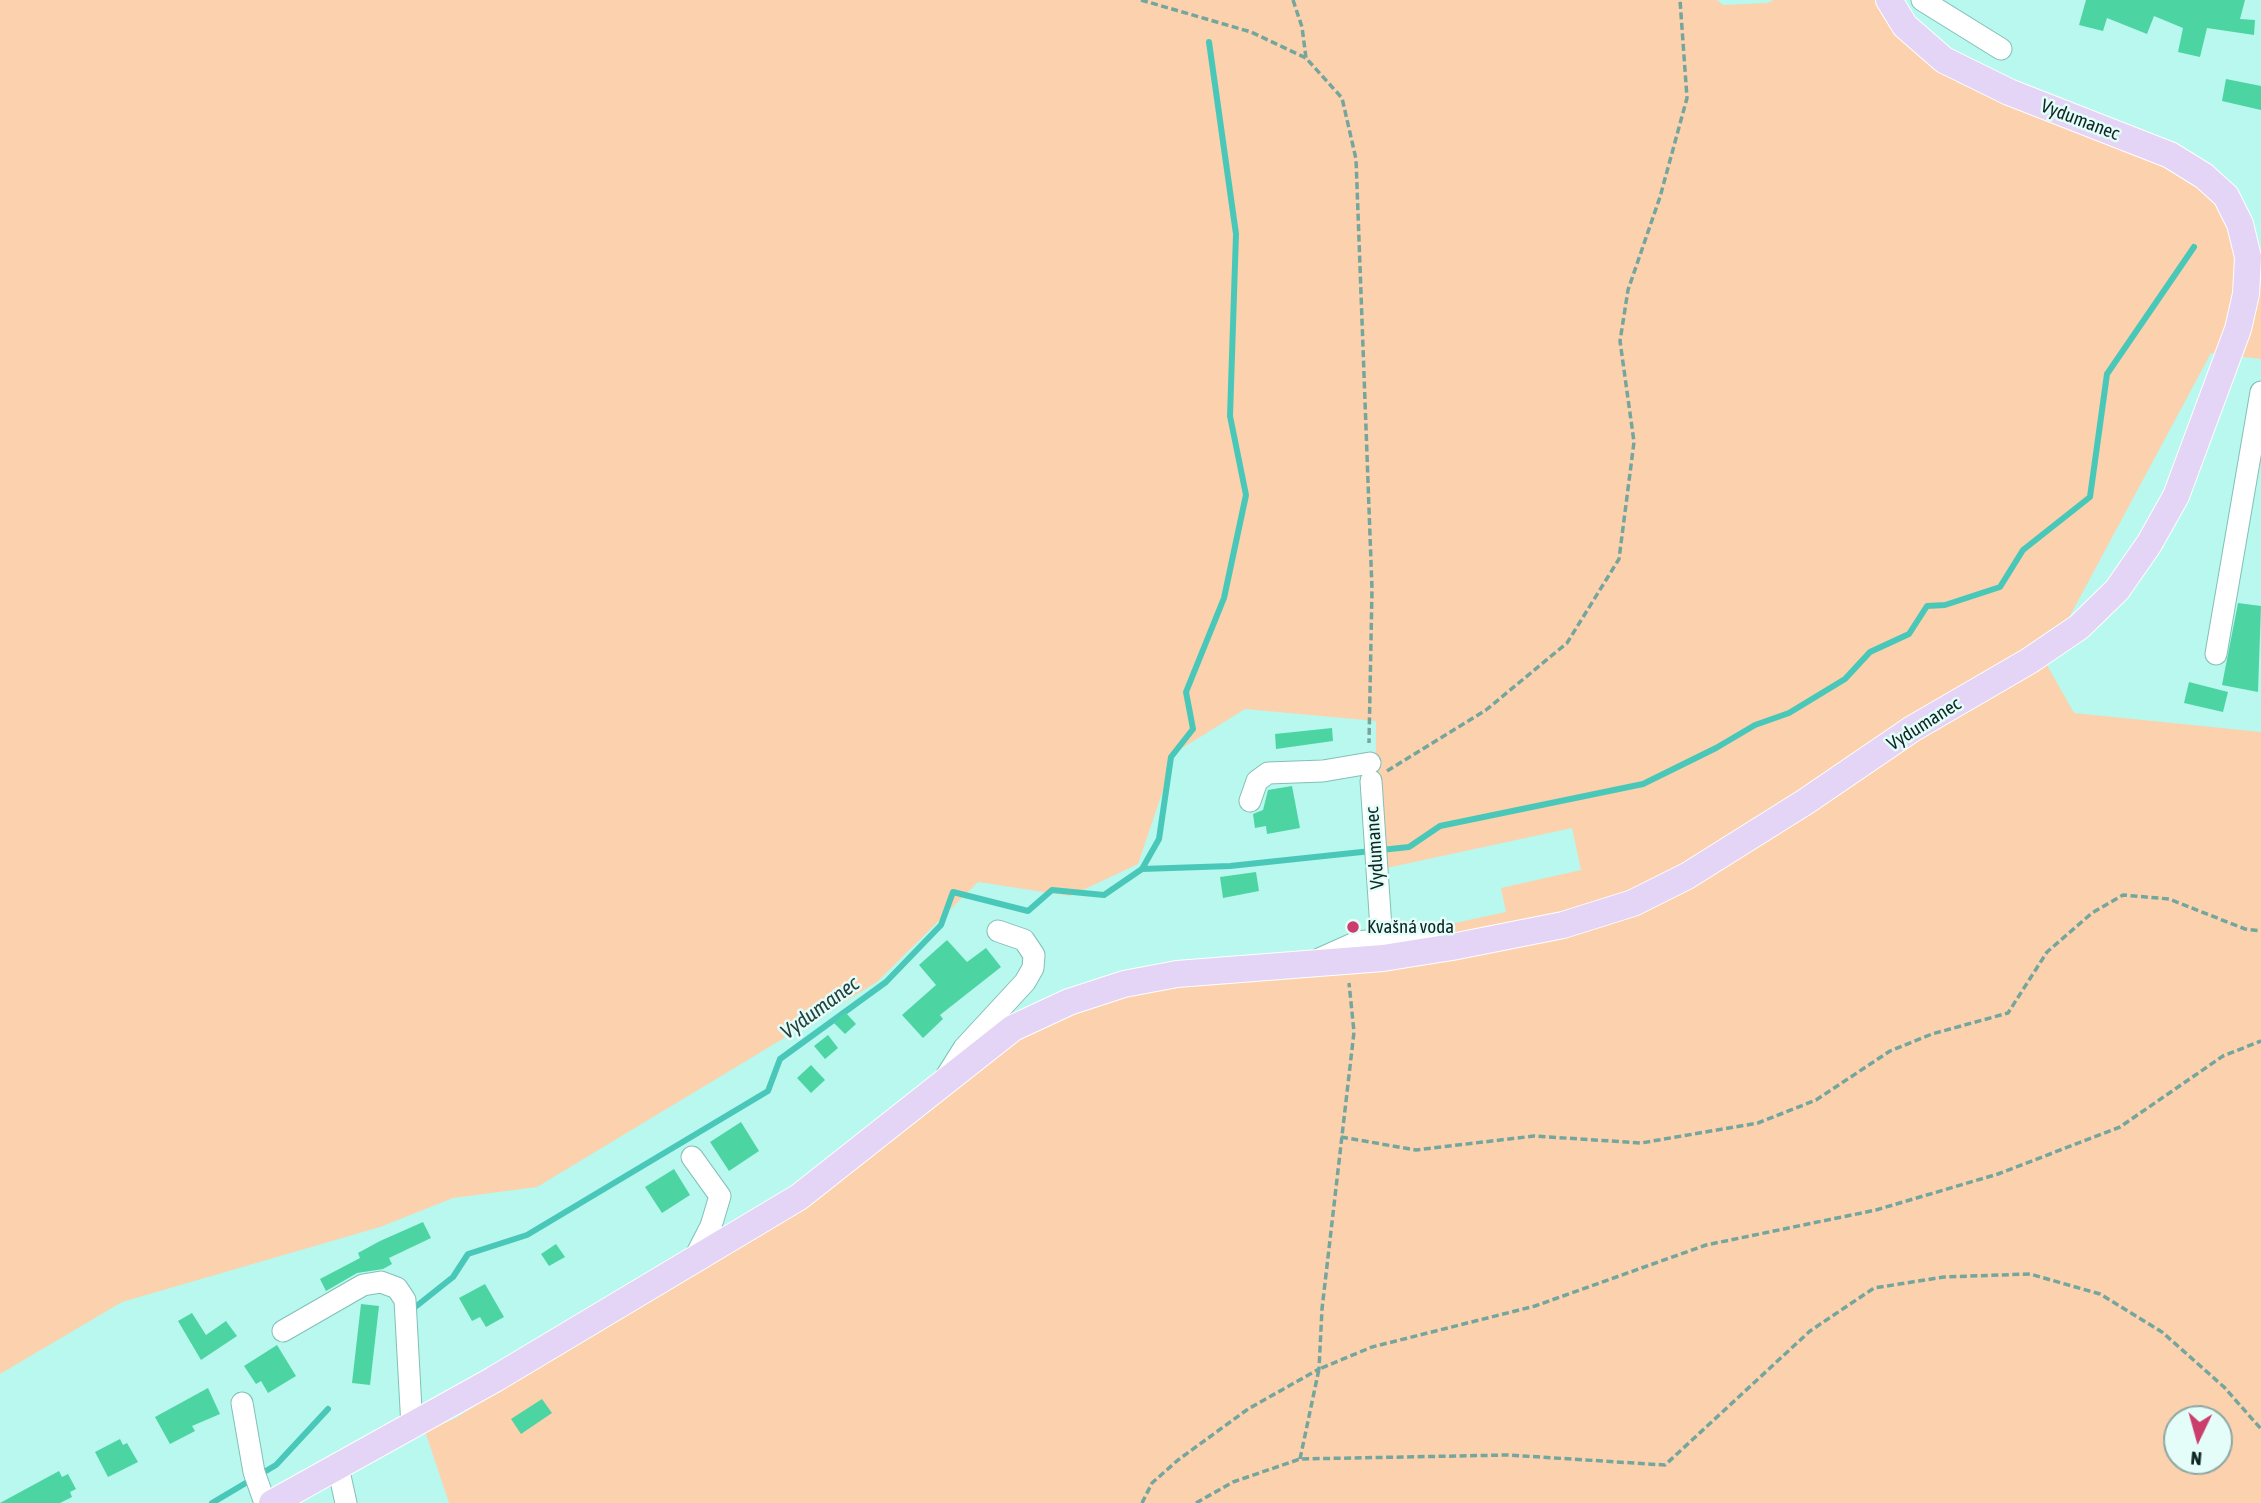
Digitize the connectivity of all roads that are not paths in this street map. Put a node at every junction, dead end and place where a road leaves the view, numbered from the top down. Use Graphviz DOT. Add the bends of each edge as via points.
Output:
graph roads {
  1 [pos="1889,0"];
  2 [pos="1922,0"];
  3 [pos="2001,49"];
  4 [pos="2257,258"];
  5 [pos="2261,393"];
  6 [pos="2216,654"];
  7 [pos="1250,801"];
  8 [pos="998,931"];
  9 [pos="1382,949"];
  10 [pos="1308,964"];
  11 [pos="940,1086"];
  12 [pos="692,1157"];
  13 [pos="693,1261"];
  14 [pos="283,1331"];
  15 [pos="242,1403"];
  16 [pos="412,1427"];
  17 [pos="338,1467"];
  18 [pos="263,1492"];
  19 [pos="346,1503"];
  1 -- 4 [label="main road, Vydumanec" via="1905,26 1944,60 2009,92 2170,155 2204,176 2231,205"];
  2 -- 3 [label="street"];
  4 -- 9 [label="main road, Vydumanec" via="2238,329 2176,496 2118,590 2079,627 1912,729 1687,877 1633,903 1575,921 1452,947"];
  5 -- 6 [label="street"];
  7 -- 9 [label="street, Vydumanec" via="1257,781 1268,773 1370,772"];
  8 -- 11 [label="street, Vydumanec" via="1024,940 1034,955 1032,968 1025,982 964,1048"];
  9 -- 10 [label="main road, Vydumanec" via="1346,961"];
  9 -- 10 [label="street" via="1357,942"];
  10 -- 11 [label="main road, Vydumanec" via="1177,974 1124,984 1069,1002 1013,1028"];
  11 -- 13 [label="main road, Vydumanec" via="799,1197"];
  12 -- 13 [label="street" via="720,1196"];
  13 -- 16 [label="main road, Vydumanec"];
  14 -- 16 [label="street" via="363,1285 381,1282 397,1288 405,1300"];
  15 -- 18 [label="street"];
  16 -- 17 [label="main road, Vydumanec"];
  17 -- 18 [label="main road, Vydumanec"];
  17 -- 19 [label="street"];
}
